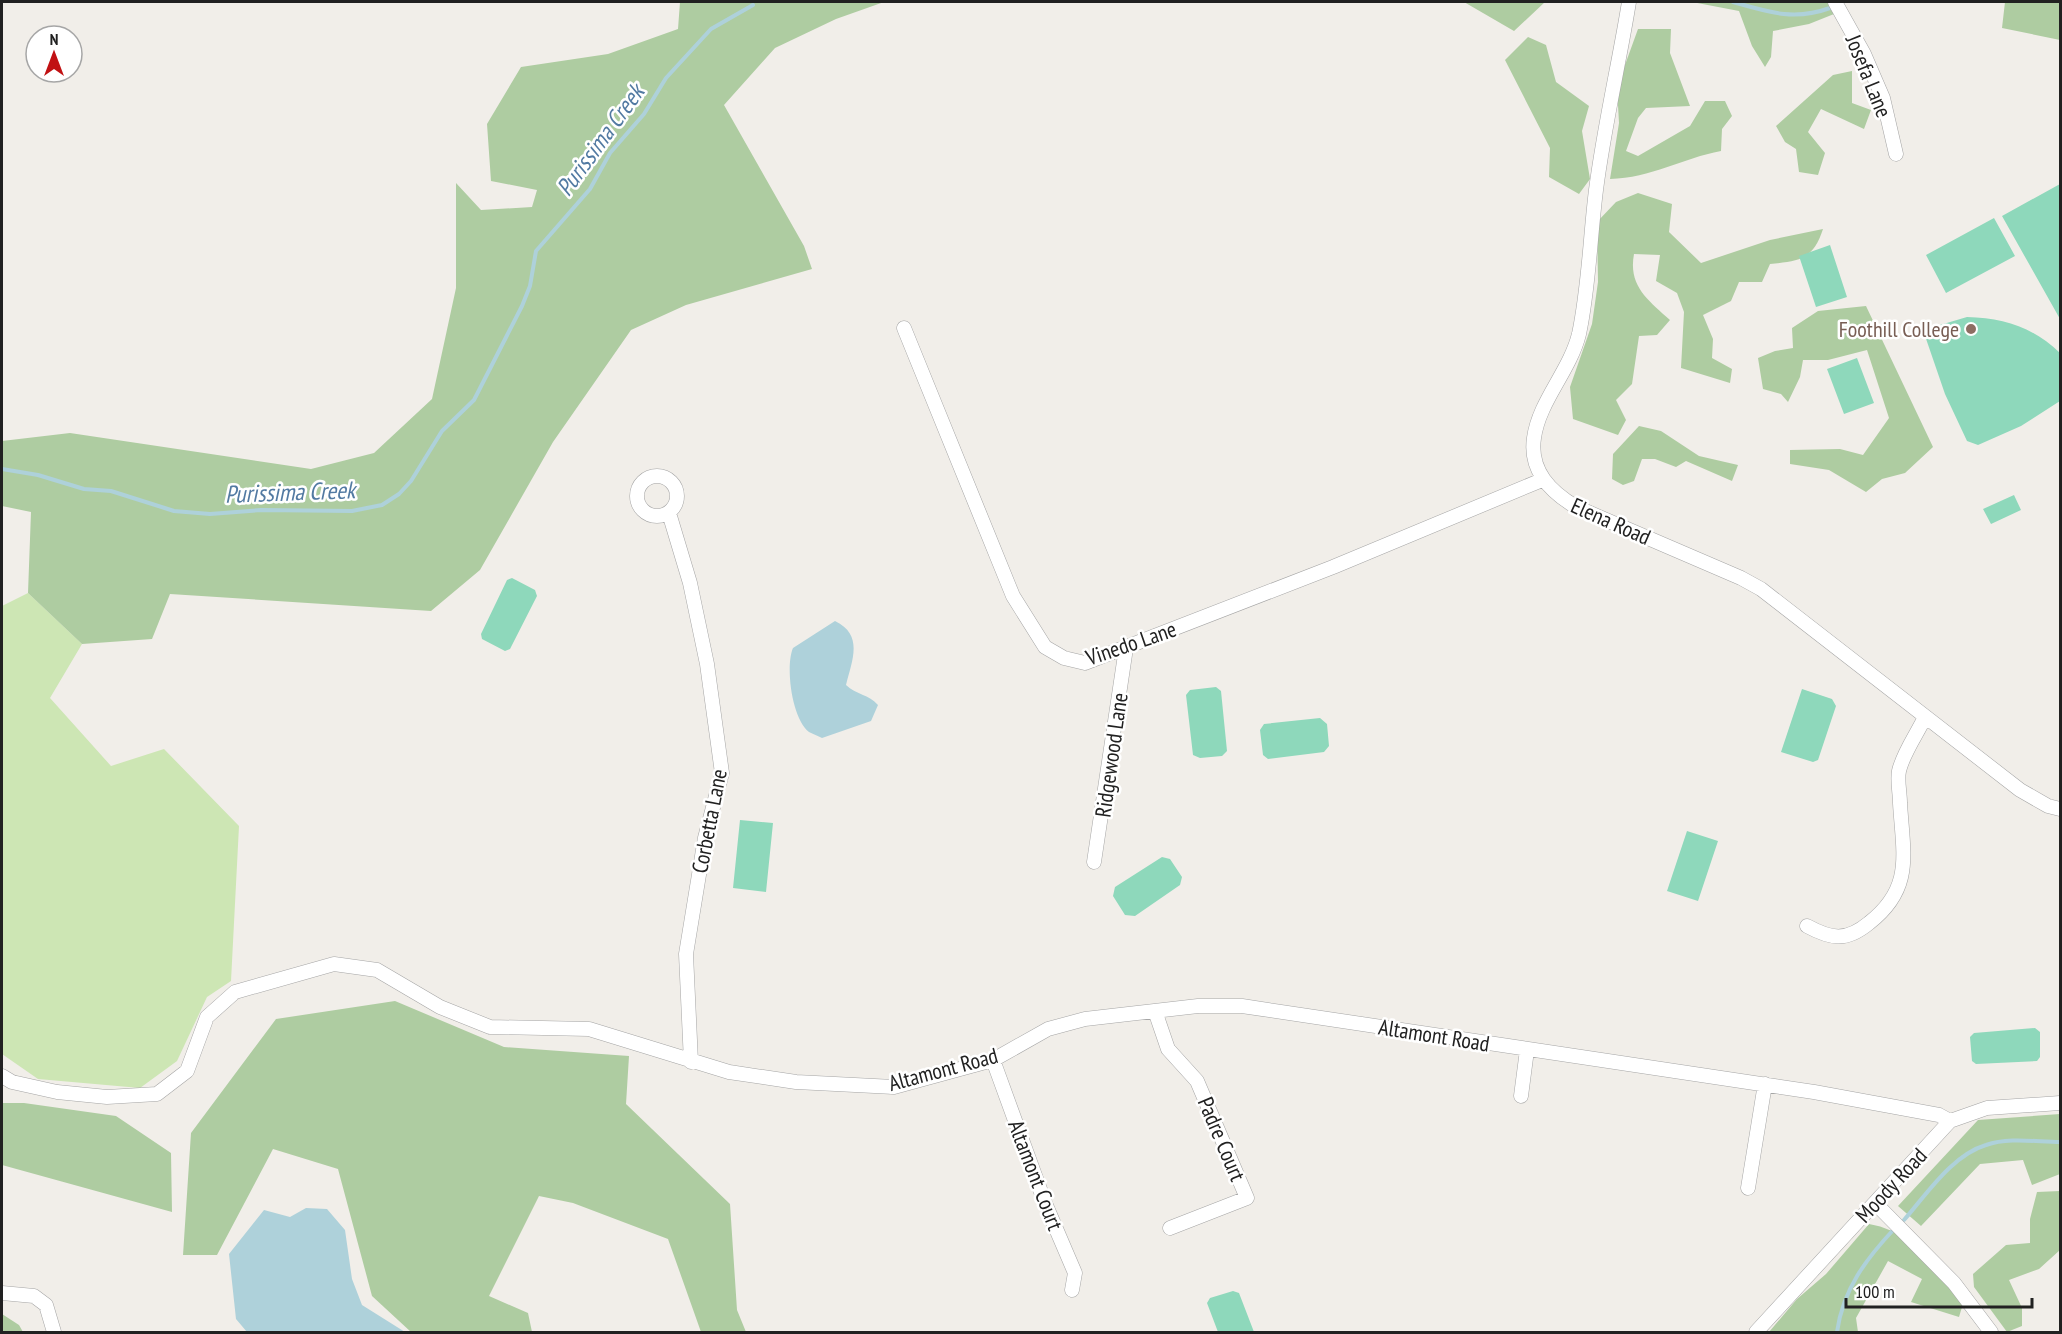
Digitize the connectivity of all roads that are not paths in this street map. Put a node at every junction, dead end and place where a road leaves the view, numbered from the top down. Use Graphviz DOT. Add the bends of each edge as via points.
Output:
graph roads {
  1 [pos="1629,2"];
  2 [pos="1835,2"];
  3 [pos="1896,154"];
  4 [pos="904,328"];
  5 [pos="1542,480"];
  6 [pos="669,513"];
  7 [pos="1126,648"];
  8 [pos="1925,717"];
  9 [pos="2061,809"];
  10 [pos="1094,862"];
  11 [pos="1807,926"];
  12 [pos="1155,1011"];
  13 [pos="1527,1050"];
  14 [pos="993,1060"];
  15 [pos="691,1062"];
  16 [pos="2,1076"];
  17 [pos="1765,1084"];
  18 [pos="1521,1096"];
  19 [pos="2061,1103"];
  20 [pos="1950,1121"];
  21 [pos="1748,1188"];
  22 [pos="1875,1203"];
  23 [pos="1170,1228"];
  24 [pos="1072,1290"];
  25 [pos="2,1293"];
  26 [pos="54,1332"];
  27 [pos="1756,1332"];
  28 [pos="1991,1332"];
  1 -- 5 [label="street" via="1596,189 1580,330 1533,439"];
  2 -- 3 [label="street, Josefa Lane" via="1883,98"];
  4 -- 7 [label="street, Vinedo Lane" via="1013,596 1045,647 1084,663"];
  5 -- 7 [label="street, Vinedo Lane"];
  5 -- 8 [label="street, Elena Road" via="1557,496 1576,507 1761,589"];
  6 -- 15 [label="street, Corbetta Lane" via="690,583 707,664 722,772 705,838 686,954"];
  7 -- 10 [label="street, Ridgewood Lane"];
  8 -- 9 [label="street, Elena Road" via="2020,790"];
  8 -- 11 [label="street" via="1899,771 1903,859 1894,901 1863,928 1841,937 1829,938"];
  12 -- 13 [label="street, Altamont Road" via="1242,1006"];
  12 -- 14 [label="street, Altamont Road" via="1085,1019 1048,1029"];
  12 -- 23 [label="street, Padre Court" via="1168,1049 1197,1081 1247,1198"];
  13 -- 17 [label="street, Altamont Road"];
  13 -- 18 [label="street"];
  14 -- 15 [label="street, Altamont Road" via="894,1087 796,1082"];
  14 -- 24 [label="street, Altamont Court" via="1075,1273"];
  15 -- 16 [label="street, Altamont Road" via="589,1029 490,1027 440,1007 377,970 334,964 235,992 207,1017 187,1071 157,1094 107,1097 57,1092"];
  17 -- 20 [label="street, Altamont Road" via="1939,1115"];
  17 -- 21 [label="street"];
  19 -- 20 [label="street, Moody Road" via="1987,1108"];
  20 -- 22 [label="street, Moody Road"];
  22 -- 27 [label="street, Moody Road"];
  22 -- 28 [label="street" via="1954,1283"];
  25 -- 26 [label="street" via="34,1296 46,1305"];
}
